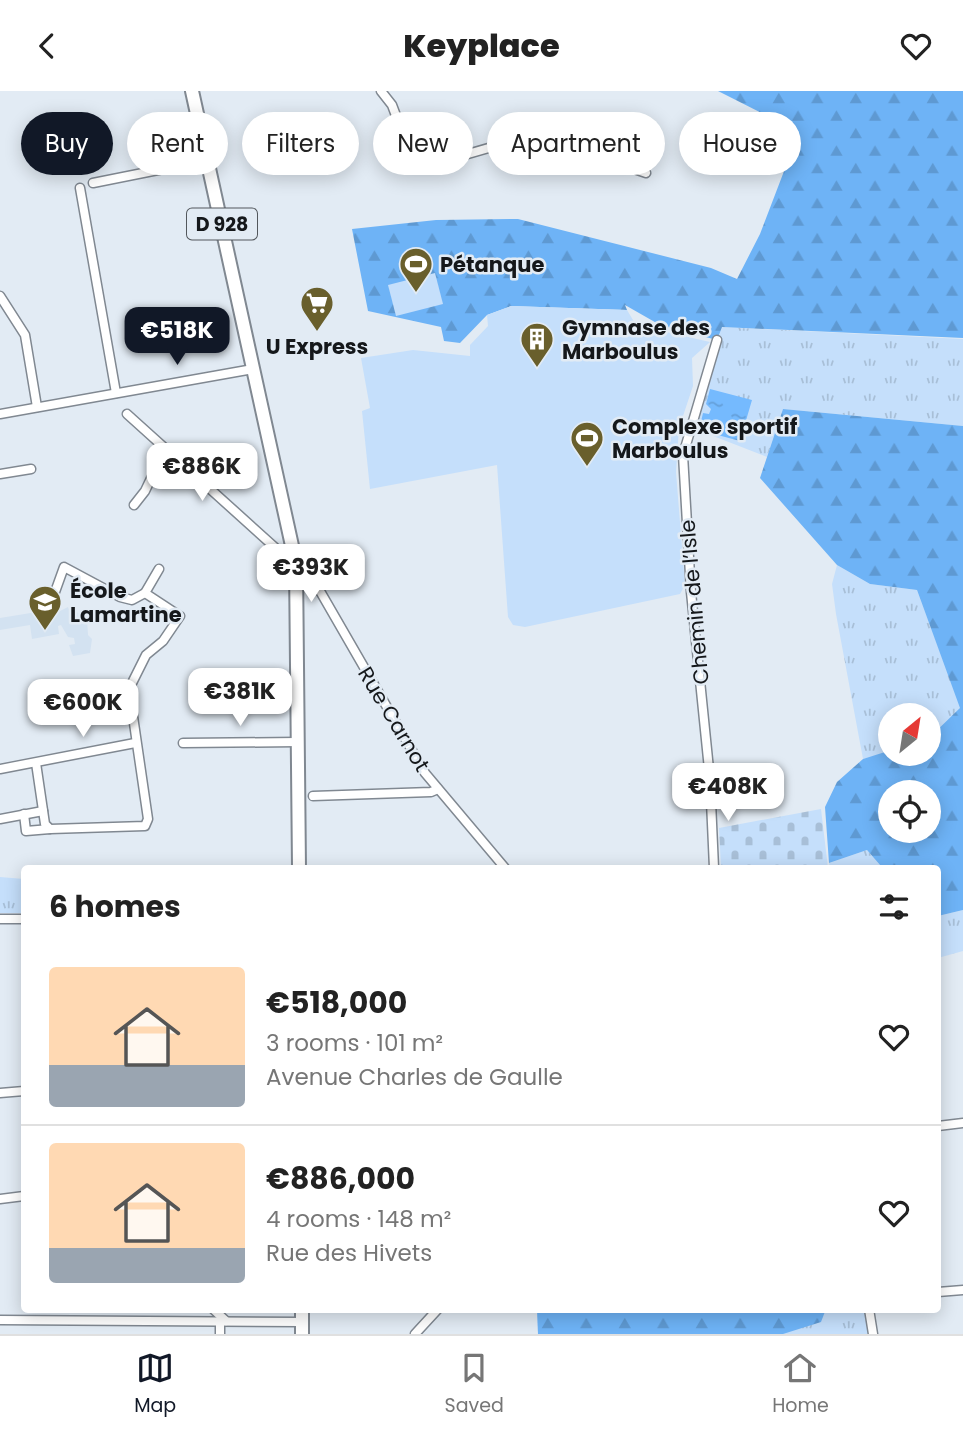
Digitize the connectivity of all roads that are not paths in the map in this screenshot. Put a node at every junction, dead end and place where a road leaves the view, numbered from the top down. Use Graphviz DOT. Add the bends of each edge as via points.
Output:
graph roads {
  1 [pos="192,91"];
  2 [pos="381,91"];
  3 [pos="197,112"];
  4 [pos="487,148"];
  5 [pos="133,175"];
  6 [pos="211,175"];
  7 [pos="93,183"];
  8 [pos="80,188"];
  9 [pos="0,296"];
  10 [pos="717,340"];
  11 [pos="253,369"];
  12 [pos="116,393"];
  13 [pos="37,407"];
  14 [pos="0,414"];
  15 [pos="127,414"];
  16 [pos="164,451"];
  17 [pos="31,468"];
  18 [pos="0,474"];
  19 [pos="134,505"];
  20 [pos="296,564"];
  21 [pos="159,569"];
  22 [pos="296,581"];
  23 [pos="314,581"];
  24 [pos="55,592"];
  25 [pos="145,593"];
  26 [pos="298,742"];
  27 [pos="135,743"];
  28 [pos="183,743"];
  29 [pos="36,763"];
  30 [pos="0,769"];
  31 [pos="438,789"];
  32 [pos="313,796"];
  33 [pos="43,811"];
  34 [pos="24,814"];
  35 [pos="0,818"];
  36 [pos="50,829"];
  37 [pos="299,865"];
  38 [pos="502,865"];
  39 [pos="715,865"];
  40 [pos="0,919"];
  41 [pos="21,919"];
  42 [pos="21,1091"];
  43 [pos="0,1093"];
  44 [pos="963,1123"];
  45 [pos="941,1126"];
  46 [pos="21,1196"];
  47 [pos="0,1199"];
  48 [pos="963,1290"];
  49 [pos="941,1292"];
  50 [pos="216,1313"];
  51 [pos="434,1313"];
  52 [pos="870,1313"];
  53 [pos="0,1320"];
  54 [pos="223,1321"];
  55 [pos="302,1322"];
  56 [pos="220,1334"];
  57 [pos="415,1334"];
  58 [pos="873,1334"];
  1 -- 3 [label="main road, D 928"];
  2 -- 4 [label="street" via="416,169"];
  5 -- 7 [label="street"];
  6 -- 11 [label="main road, D 928"];
  8 -- 12 [label="street"];
  9 -- 13 [label="street" via="24,335"];
  10 -- 39 [label="street, Chemin de l’Isle" via="683,455"];
  11 -- 12 [label="street"];
  11 -- 20 [label="main road, D 928"];
  12 -- 13 [label="street"];
  13 -- 14 [label="street"];
  15 -- 16 [label="street, Rue Carnot"];
  16 -- 19 [label="street"];
  16 -- 20 [label="street, Rue Carnot"];
  17 -- 18 [label="street"];
  20 -- 22 [label="main road, D 928"];
  20 -- 23 [label="street, Rue Carnot"];
  21 -- 25 [label="street"];
  22 -- 23 [label="street"];
  22 -- 26 [label="main road, D 928"];
  23 -- 31 [label="street, Rue Carnot" via="399,732"];
  24 -- 25 [label="street" via="64,567 120,597 132,600"];
  25 -- 27 [label="street" via="180,616 163,641 146,655 129,689"];
  26 -- 28 [label="street"];
  26 -- 37 [label="main road, D 928"];
  27 -- 29 [label="street"];
  27 -- 36 [label="street" via="148,819 145,826"];
  29 -- 30 [label="street"];
  29 -- 33 [label="street"];
  31 -- 32 [label="street"];
  31 -- 38 [label="street, Rue Carnot"];
  33 -- 34 [label="street"];
  33 -- 36 [label="street"];
  34 -- 35 [label="street"];
  34 -- 36 [label="street" via="26,831"];
  40 -- 41 [label="street"];
  42 -- 43 [label="street"];
  44 -- 45 [label="street"];
  46 -- 47 [label="street"];
  48 -- 49 [label="street"];
  50 -- 54 [label="street"];
  51 -- 57 [label="street"];
  52 -- 58 [label="street"];
  53 -- 54 [label="street"];
  54 -- 55 [label="street"];
  54 -- 56 [label="street"];
}
